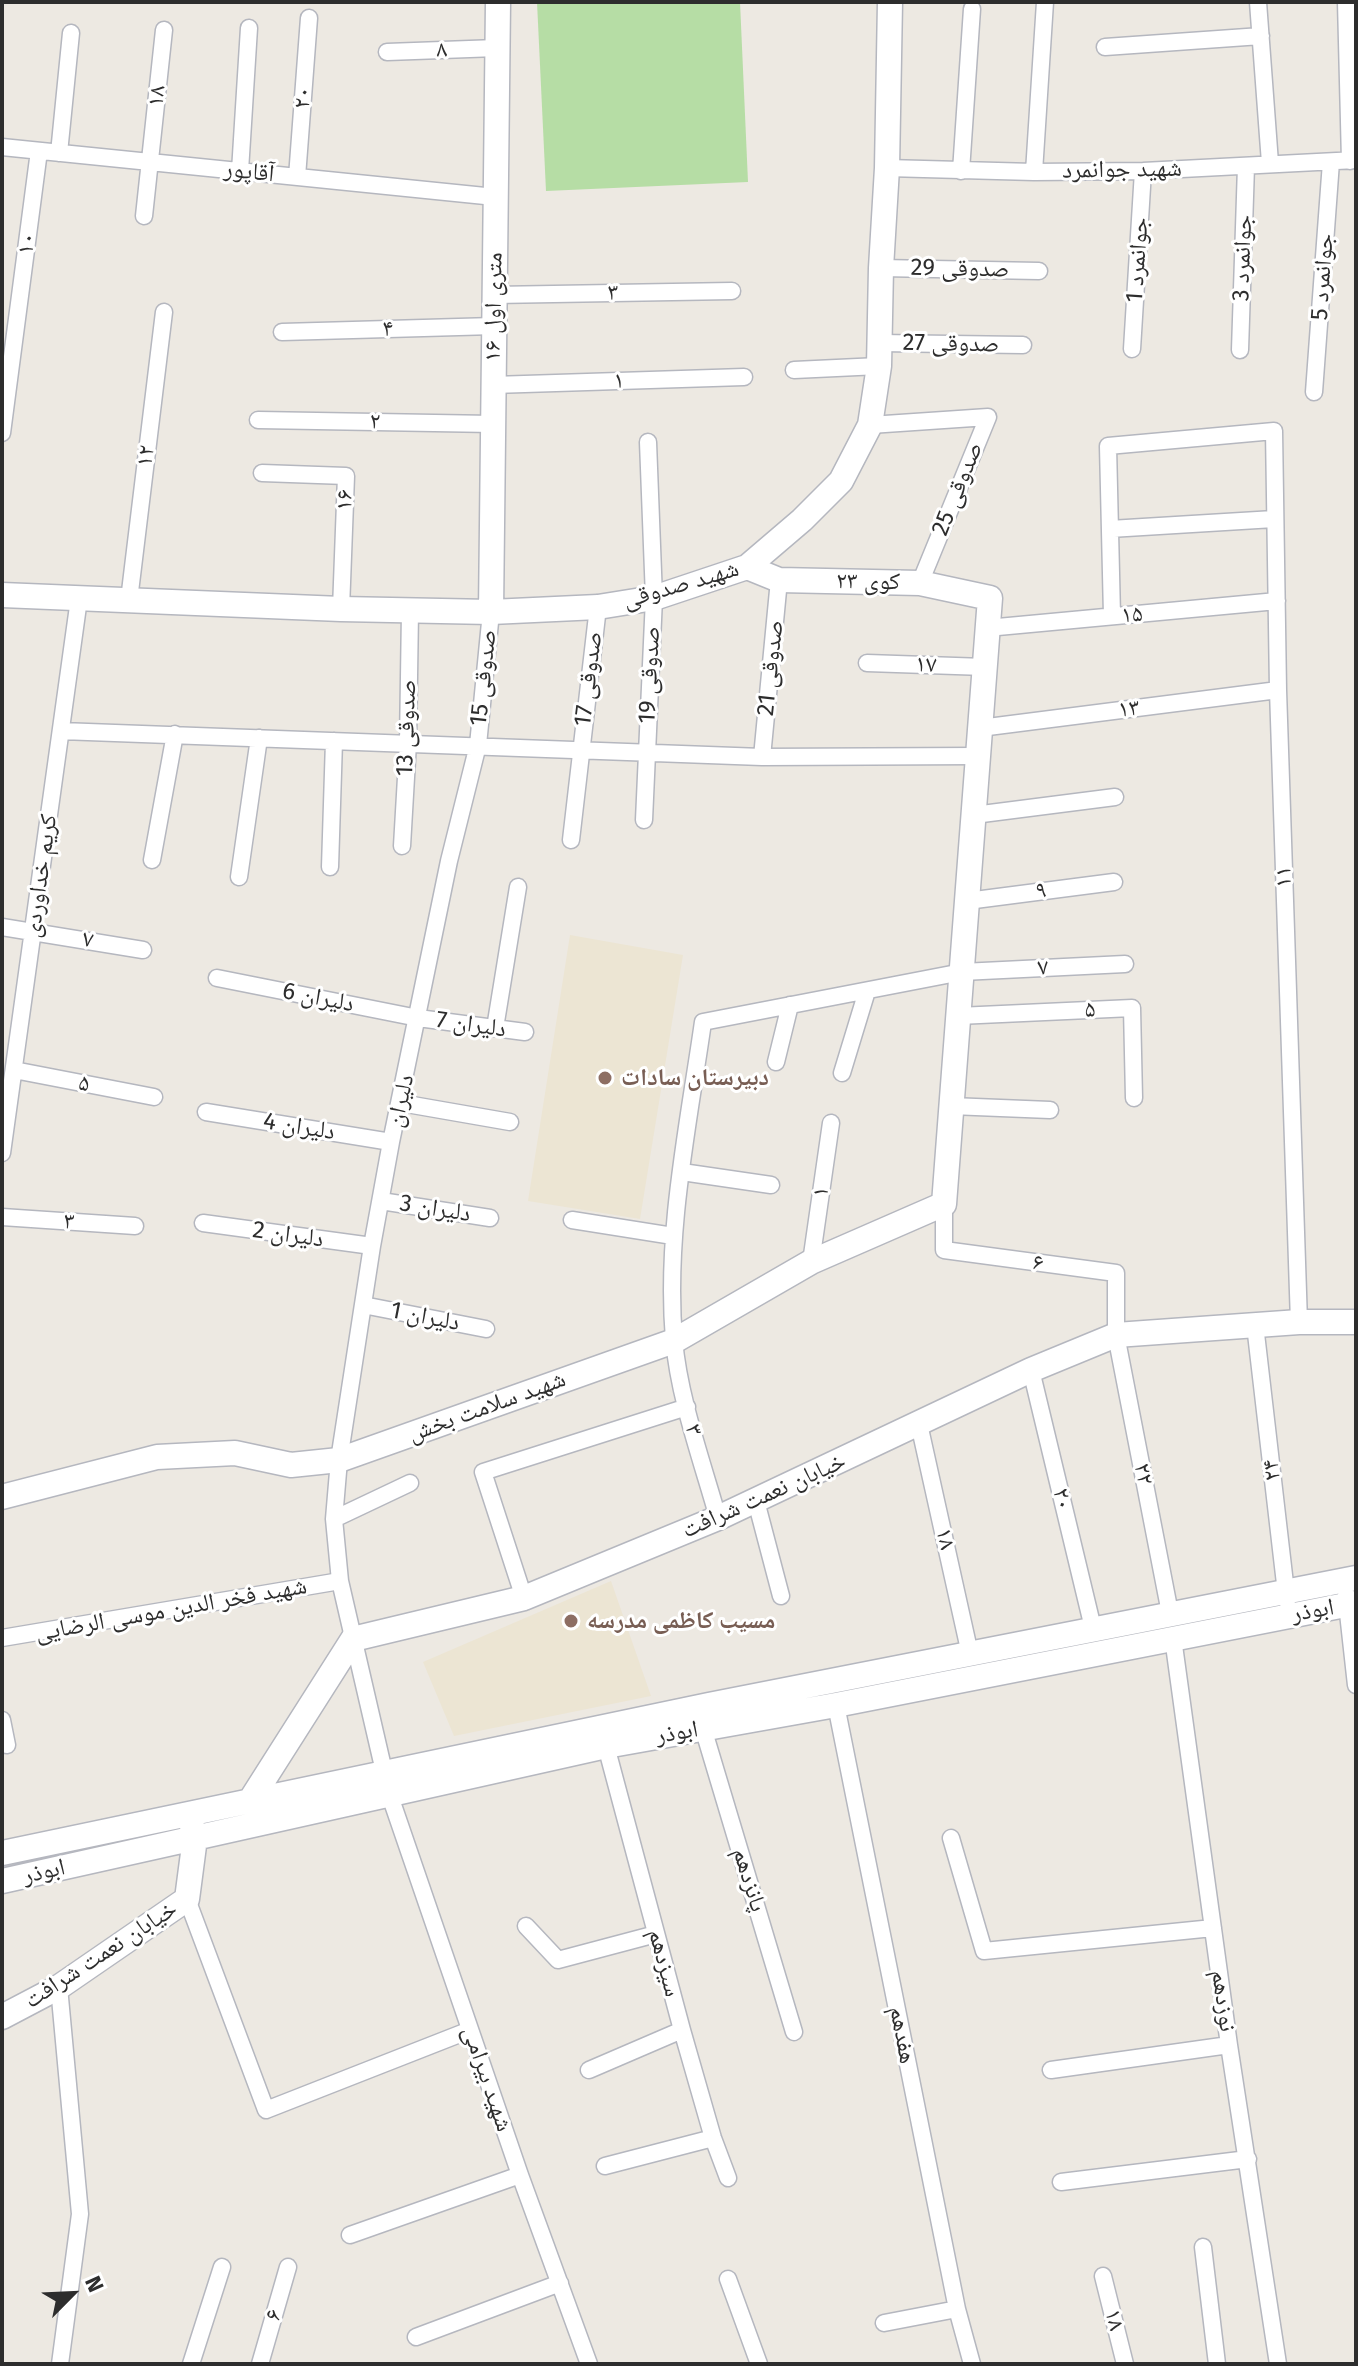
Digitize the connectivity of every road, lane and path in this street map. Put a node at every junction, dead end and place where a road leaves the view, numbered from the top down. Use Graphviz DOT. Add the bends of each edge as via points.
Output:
graph roads {
  1 [pos="498,2"];
  2 [pos="890,2"];
  3 [pos="1045,2"];
  4 [pos="1258,2"];
  5 [pos="1346,2"];
  6 [pos="972,9"];
  7 [pos="309,18"];
  8 [pos="249,28"];
  9 [pos="164,30"];
  10 [pos="71,33"];
  11 [pos="1261,36"];
  12 [pos="1105,47"];
  13 [pos="497,48"];
  14 [pos="387,52"];
  15 [pos="2,147"];
  16 [pos="39,151"];
  17 [pos="59,153"];
  18 [pos="1353,160"];
  19 [pos="150,162"];
  20 [pos="1331,162"];
  21 [pos="1270,163"];
  22 [pos="1246,166"];
  23 [pos="887,168"];
  24 [pos="240,171"];
  25 [pos="961,171"];
  26 [pos="1143,171"];
  27 [pos="1034,172"];
  28 [pos="297,177"];
  29 [pos="495,197"];
  30 [pos="144,216"];
  31 [pos="881,268"];
  32 [pos="1039,271"];
  33 [pos="732,291"];
  34 [pos="494,295"];
  35 [pos="164,312"];
  36 [pos="494,326"];
  37 [pos="282,332"];
  38 [pos="1023,345"];
  39 [pos="1132,349"];
  40 [pos="1240,350"];
  41 [pos="879,355"];
  42 [pos="794,370"];
  43 [pos="744,377"];
  44 [pos="493,385"];
  45 [pos="1314,392"];
  46 [pos="258,420"];
  47 [pos="493,424"];
  48 [pos="870,425"];
  49 [pos="2,433"];
  50 [pos="648,442"];
  51 [pos="262,473"];
  52 [pos="1274,519"];
  53 [pos="1110,529"];
  54 [pos="747,567"];
  55 [pos="779,580"];
  56 [pos="920,583"];
  57 [pos="2,595"];
  58 [pos="654,598"];
  59 [pos="79,599"];
  60 [pos="129,600"];
  61 [pos="1277,601"];
  62 [pos="598,607"];
  63 [pos="341,609"];
  64 [pos="410,611"];
  65 [pos="491,612"];
  66 [pos="1112,616"];
  67 [pos="987,628"];
  68 [pos="867,663"];
  69 [pos="985,667"];
  70 [pos="1278,690"];
  71 [pos="980,728"];
  72 [pos="61,731"];
  73 [pos="175,734"];
  74 [pos="259,738"];
  75 [pos="334,741"];
  76 [pos="408,743"];
  77 [pos="478,745"];
  78 [pos="580,750"];
  79 [pos="647,752"];
  80 [pos="978,756"];
  81 [pos="762,757"];
  82 [pos="1115,797"];
  83 [pos="974,815"];
  84 [pos="644,820"];
  85 [pos="571,840"];
  86 [pos="402,846"];
  87 [pos="152,860"];
  88 [pos="330,867"];
  89 [pos="239,877"];
  90 [pos="1114,882"];
  91 [pos="518,887"];
  92 [pos="967,901"];
  93 [pos="2,927"];
  94 [pos="33,930"];
  95 [pos="143,950"];
  96 [pos="1125,964"];
  97 [pos="962,972"];
  98 [pos="217,978"];
  99 [pos="867,991"];
  100 [pos="790,1005"];
  101 [pos="958,1016"];
  102 [pos="418,1018"];
  103 [pos="495,1028"];
  104 [pos="525,1032"];
  105 [pos="776,1062"];
  106 [pos="14,1070"];
  107 [pos="842,1073"];
  108 [pos="154,1097"];
  109 [pos="1134,1098"];
  110 [pos="401,1103"];
  111 [pos="951,1106"];
  112 [pos="1050,1110"];
  113 [pos="206,1112"];
  114 [pos="510,1122"];
  115 [pos="831,1123"];
  116 [pos="4,1130"];
  117 [pos="391,1142"];
  118 [pos="2,1153"];
  119 [pos="682,1172"];
  120 [pos="771,1185"];
  121 [pos="381,1201"];
  122 [pos="944,1204"];
  123 [pos="2,1217"];
  124 [pos="490,1218"];
  125 [pos="572,1220"];
  126 [pos="203,1223"];
  127 [pos="135,1226"];
  128 [pos="673,1236"];
  129 [pos="372,1246"];
  130 [pos="811,1262"];
  131 [pos="363,1305"];
  132 [pos="1299,1322"];
  133 [pos="1356,1322"];
  134 [pos="1255,1325"];
  135 [pos="486,1329"];
  136 [pos="1116,1335"];
  137 [pos="674,1341"];
  138 [pos="1031,1370"];
  139 [pos="687,1407"];
  140 [pos="919,1424"];
  141 [pos="339,1460"];
  142 [pos="410,1483"];
  143 [pos="2,1497"];
  144 [pos="756,1501"];
  145 [pos="718,1518"];
  146 [pos="334,1519"];
  147 [pos="340,1581"];
  148 [pos="1351,1592"];
  149 [pos="781,1596"];
  150 [pos="524,1598"];
  151 [pos="1288,1603"];
  152 [pos="1170,1613"];
  153 [pos="1093,1628"];
  154 [pos="2,1638"];
  155 [pos="1173,1638"];
  156 [pos="353,1639"];
  157 [pos="970,1654"];
  158 [pos="1356,1685"];
  159 [pos="836,1705"];
  160 [pos="2,1720"];
  161 [pos="703,1728"];
  162 [pos="7,1745"];
  163 [pos="606,1746"];
  164 [pos="386,1783"];
  165 [pos="250,1801"];
  166 [pos="192,1827"];
  167 [pos="951,1838"];
  168 [pos="2,1853"];
  169 [pos="2,1881"];
  170 [pos="187,1899"];
  171 [pos="526,1926"];
  172 [pos="1213,1928"];
  173 [pos="656,1934"];
  174 [pos="59,1987"];
  175 [pos="2,2017"];
  176 [pos="470,2030"];
  177 [pos="682,2030"];
  178 [pos="794,2032"];
  179 [pos="1229,2045"];
  180 [pos="589,2070"];
  181 [pos="1051,2070"];
  182 [pos="713,2138"];
  183 [pos="1248,2159"];
  184 [pos="605,2166"];
  185 [pos="520,2175"];
  186 [pos="728,2178"];
  187 [pos="1061,2182"];
  188 [pos="350,2235"];
  189 [pos="1203,2247"];
  190 [pos="222,2267"];
  191 [pos="288,2267"];
  192 [pos="1103,2276"];
  193 [pos="728,2279"];
  194 [pos="560,2283"];
  195 [pos="957,2309"];
  196 [pos="884,2323"];
  197 [pos="416,2337"];
  198 [pos="60,2364"];
  199 [pos="191,2364"];
  200 [pos="260,2364"];
  201 [pos="589,2364"];
  202 [pos="759,2364"];
  203 [pos="972,2364"];
  204 [pos="1125,2364"];
  205 [pos="1217,2364"];
  206 [pos="1278,2364"];
  1 -- 13 [label="street, ۱۶ متری اول"];
  2 -- 23 [label="street, شهید صدوقی"];
  3 -- 27 [label="street"];
  4 -- 11 [label="street"];
  5 -- 18 [label="street"];
  6 -- 25 [label="street"];
  7 -- 28 [label="street, ۲۰"];
  8 -- 24 [label="street"];
  9 -- 19 [label="street, ۱۸"];
  10 -- 17 [label="street"];
  11 -- 12 [label="street"];
  11 -- 21 [label="street"];
  13 -- 14 [label="street, ۸"];
  13 -- 29 [label="street, ۱۶ متری اول"];
  15 -- 16 [label="street, آقاپور"];
  16 -- 17 [label="street, آقاپور"];
  16 -- 49 [label="street, ۱۰"];
  17 -- 19 [label="street, آقاپور"];
  18 -- 20 [label="street, شهید جوانمرد"];
  19 -- 24 [label="street, آقاپور"];
  19 -- 30 [label="street, ۱۸"];
  20 -- 21 [label="street, شهید جوانمرد"];
  20 -- 45 [label="street, جوانمرد 5"];
  21 -- 22 [label="street, شهید جوانمرد"];
  22 -- 26 [label="street, شهید جوانمرد"];
  22 -- 40 [label="street, جوانمرد 3"];
  23 -- 25 [label="street, شهید جوانمرد"];
  23 -- 31 [label="street, شهید صدوقی"];
  24 -- 28 [label="street, آقاپور"];
  25 -- 27 [label="street, شهید جوانمرد"];
  26 -- 27 [label="street, شهید جوانمرد"];
  26 -- 39 [label="street, جوانمرد 1"];
  28 -- 29 [label="street, آقاپور"];
  29 -- 34 [label="street, ۱۶ متری اول"];
  31 -- 32 [label="street, صدوقی 29"];
  31 -- 41 [label="street, شهید صدوقی"];
  33 -- 34 [label="street, ۳"];
  34 -- 36 [label="street, ۱۶ متری اول"];
  35 -- 60 [label="street, ۱۲"];
  36 -- 37 [label="street, ۴"];
  36 -- 44 [label="street, ۱۶ متری اول"];
  38 -- 41 [label="street, صدوقی 27"];
  41 -- 42 [label="street, صدوقی 27"];
  41 -- 48 [label="street, شهید صدوقی"];
  43 -- 44 [label="street, ۱"];
  44 -- 47 [label="street, ۱۶ متری اول"];
  46 -- 47 [label="street, ۲"];
  47 -- 65 [label="street, ۱۶ متری اول"];
  48 -- 54 [label="street, شهید صدوقی" via="841,481"];
  48 -- 56 [label="street, صدوقی 25" via="988,417"];
  50 -- 58 [label="street, صدوقی 19"];
  51 -- 63 [label="street, ۱۶" via="346,476"];
  52 -- 53 [label="street"];
  52 -- 53 [label="street, ۱۱" via="1274,431 1108,446"];
  52 -- 61 [label="street, ۱۱"];
  53 -- 66 [label="street"];
  54 -- 55 [label="street, کوی ۲۳"];
  54 -- 58 [label="street, شهید صدوقی"];
  55 -- 56 [label="street, کوی ۲۳"];
  55 -- 81 [label="street, صدوقی 21"];
  56 -- 67 [label="street, کوی ۲۳" via="990,598"];
  57 -- 59 [label="street, شهید صدوقی"];
  58 -- 62 [label="street, شهید صدوقی"];
  58 -- 79 [label="street, صدوقی 19"];
  59 -- 60 [label="street, شهید صدوقی"];
  59 -- 72 [label="street, کریم خداوردی"];
  60 -- 63 [label="street, شهید صدوقی"];
  61 -- 66 [label="street, ۱۵"];
  61 -- 70 [label="street, ۱۱"];
  62 -- 65 [label="street, شهید صدوقی"];
  62 -- 78 [label="street, صدوقی 17"];
  63 -- 64 [label="street, شهید صدوقی"];
  64 -- 65 [label="street, شهید صدوقی"];
  64 -- 76 [label="street, صدوقی 13"];
  65 -- 77 [label="street, صدوقی 15"];
  66 -- 67 [label="street, ۱۵"];
  67 -- 69 [label="street"];
  68 -- 69 [label="street, ۱۷"];
  69 -- 71 [label="street"];
  70 -- 71 [label="street, ۱۳"];
  70 -- 132 [label="street, ۱۱"];
  71 -- 80 [label="street"];
  72 -- 73 [label="street"];
  72 -- 94 [label="street, کریم خداوردی"];
  73 -- 74 [label="street"];
  73 -- 87 [label="street"];
  74 -- 75 [label="street"];
  74 -- 89 [label="street"];
  75 -- 76 [label="street"];
  75 -- 88 [label="street"];
  76 -- 77 [label="street"];
  76 -- 86 [label="street, صدوقی 13"];
  77 -- 78 [label="street"];
  77 -- 102 [label="street, دلیران"];
  78 -- 79 [label="street"];
  78 -- 85 [label="street, صدوقی 17"];
  79 -- 81 [label="street"];
  79 -- 84 [label="street, صدوقی 19"];
  80 -- 81 [label="street"];
  80 -- 83 [label="street"];
  82 -- 83 [label="street"];
  83 -- 92 [label="street"];
  90 -- 92 [label="street, ۹"];
  91 -- 103 [label="street"];
  92 -- 97 [label="street"];
  93 -- 94 [label="street, ۷"];
  94 -- 95 [label="street, ۷"];
  94 -- 106 [label="street, کریم خداوردی"];
  96 -- 97 [label="street, ۷"];
  97 -- 99 [label="street, ۷"];
  97 -- 101 [label="street"];
  98 -- 102 [label="street, دلیران 6"];
  99 -- 100 [label="street, ۷"];
  99 -- 107 [label="street"];
  100 -- 105 [label="street"];
  100 -- 119 [label="street, ۳" via="703,1022"];
  101 -- 109 [label="street, ۵" via="1132,1008"];
  101 -- 111 [label="street"];
  102 -- 103 [label="street, دلیران 7"];
  102 -- 110 [label="street, دلیران"];
  103 -- 104 [label="street, دلیران 7"];
  106 -- 108 [label="street, ۵"];
  106 -- 116 [label="street, کریم خداوردی"];
  110 -- 114 [label="street"];
  110 -- 117 [label="street, دلیران"];
  111 -- 112 [label="street"];
  111 -- 122 [label="street"];
  113 -- 117 [label="street, دلیران 4"];
  115 -- 130 [label="street, ۱"];
  116 -- 118 [label="street, کریم خداوردی"];
  117 -- 121 [label="street, دلیران"];
  119 -- 120 [label="street"];
  119 -- 128 [label="street, ۳"];
  121 -- 124 [label="street, دلیران 3"];
  121 -- 129 [label="street, دلیران"];
  122 -- 130 [label="street, شهید سلامت بخش"];
  122 -- 136 [label="street, ۶" via="944,1250 1116,1273"];
  123 -- 127 [label="street, ۳"];
  125 -- 128 [label="street"];
  126 -- 129 [label="street, دلیران 2"];
  128 -- 137 [label="street, ۳"];
  129 -- 131 [label="street, دلیران"];
  130 -- 137 [label="street, شهید سلامت بخش"];
  131 -- 135 [label="street, دلیران 1"];
  131 -- 141 [label="street, دلیران"];
  132 -- 133 [label="street, خیابان نعمت شرافت"];
  132 -- 134 [label="street, خیابان نعمت شرافت"];
  134 -- 136 [label="street, خیابان نعمت شرافت"];
  134 -- 151 [label="street, ۲۴"];
  136 -- 138 [label="street, خیابان نعمت شرافت"];
  136 -- 152 [label="street, ۲۲"];
  137 -- 139 [label="street, ۳"];
  137 -- 141 [label="street, شهید سلامت بخش"];
  138 -- 140 [label="street, خیابان نعمت شرافت"];
  138 -- 153 [label="street, ۲۰"];
  139 -- 145 [label="street, ۳"];
  139 -- 150 [label="street" via="483,1472"];
  140 -- 144 [label="street, خیابان نعمت شرافت"];
  140 -- 157 [label="street, ۱۸"];
  141 -- 143 [label="street, شهید سلامت بخش" via="291,1465 235,1453 157,1457"];
  141 -- 146 [label="street, دلیران"];
  142 -- 146 [label="street"];
  144 -- 145 [label="street, خیابان نعمت شرافت"];
  144 -- 149 [label="street"];
  145 -- 150 [label="street, خیابان نعمت شرافت"];
  146 -- 147 [label="street, دلیران"];
  147 -- 154 [label="street, شهید فخر الدین موسی الرضایی"];
  147 -- 156 [label="street, دلیران"];
  148 -- 151 [label="street, ابوذر"];
  148 -- 158 [label="street"];
  150 -- 156 [label="street, خیابان نعمت شرافت"];
  151 -- 152 [label="street, ابوذر"];
  151 -- 155 [label="street, ابوذر"];
  152 -- 153 [label="street, ابوذر"];
  153 -- 157 [label="street, ابوذر"];
  155 -- 159 [label="street, ابوذر"];
  155 -- 172 [label="street, نوزدهم"];
  156 -- 164 [label="street, شهید بیرامی"];
  156 -- 165 [label="street"];
  157 -- 164 [label="street, ابوذر"];
  159 -- 161 [label="street, ابوذر"];
  159 -- 195 [label="street, هفدهم"];
  160 -- 162 [label="street"];
  161 -- 163 [label="street, ابوذر"];
  161 -- 178 [label="street, پانزدهم"];
  163 -- 164 [label="street, ابوذر"];
  163 -- 173 [label="street, سیزدهم"];
  164 -- 165 [label="street, ابوذر"];
  164 -- 166 [label="street, ابوذر"];
  164 -- 176 [label="street, شهید بیرامی"];
  165 -- 166 [label="street, ابوذر"];
  166 -- 168 [label="street, ابوذر"];
  166 -- 169 [label="street, ابوذر"];
  166 -- 170 [label="street, خیابان نعمت شرافت"];
  167 -- 172 [label="street" via="984,1951"];
  170 -- 174 [label="street, خیابان نعمت شرافت"];
  170 -- 176 [label="street" via="266,2110"];
  171 -- 173 [label="street" via="558,1960"];
  172 -- 179 [label="street, نوزدهم"];
  173 -- 177 [label="street, سیزدهم"];
  174 -- 175 [label="street, خیابان نعمت شرافت"];
  174 -- 198 [label="street" via="80,2214"];
  176 -- 185 [label="street, شهید بیرامی"];
  177 -- 180 [label="street"];
  177 -- 182 [label="street, سیزدهم"];
  179 -- 181 [label="street"];
  179 -- 183 [label="street, نوزدهم"];
  182 -- 184 [label="street"];
  182 -- 186 [label="street, سیزدهم"];
  183 -- 187 [label="street"];
  183 -- 206 [label="street, نوزدهم"];
  185 -- 188 [label="street"];
  185 -- 194 [label="street, شهید بیرامی"];
  189 -- 205 [label="street"];
  190 -- 199 [label="street"];
  191 -- 200 [label="street, ۶"];
  192 -- 204 [label="street, ۱۸"];
  193 -- 202 [label="street"];
  194 -- 197 [label="street"];
  194 -- 201 [label="street, شهید بیرامی"];
  195 -- 196 [label="street"];
  195 -- 203 [label="street, هفدهم"];
}
